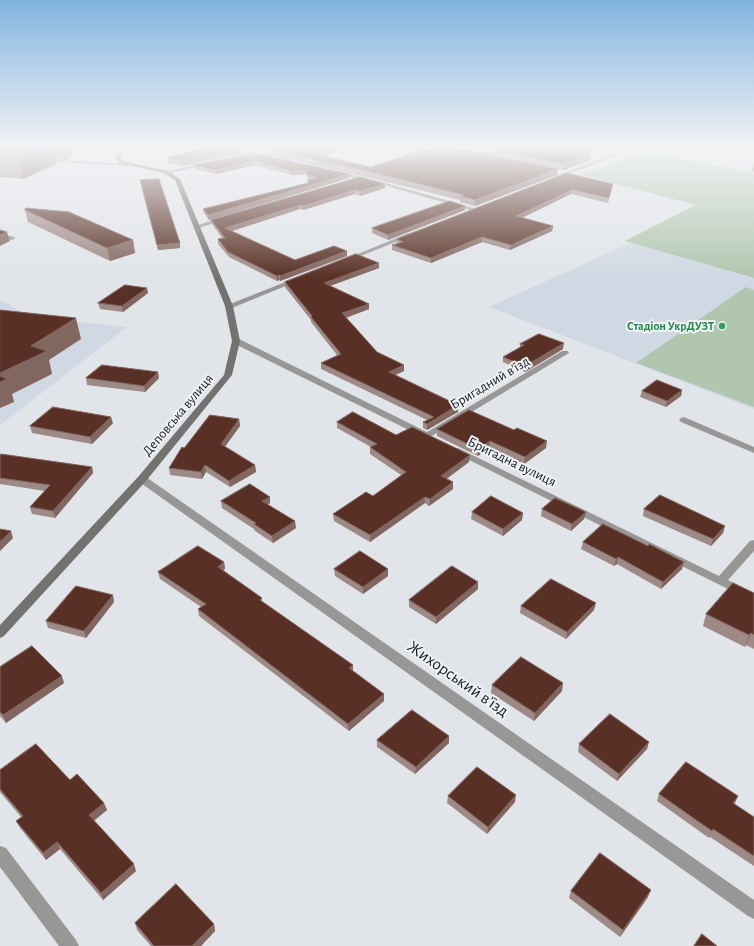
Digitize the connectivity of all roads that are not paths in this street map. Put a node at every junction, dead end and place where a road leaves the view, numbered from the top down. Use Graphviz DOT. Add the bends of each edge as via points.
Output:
graph roads {
  1 [pos="181,190"];
  2 [pos="405,190"];
  3 [pos="482,206"];
  4 [pos="474,209"];
  5 [pos="467,212"];
  6 [pos="234,216"];
  7 [pos="196,227"];
  8 [pos="417,232"];
  9 [pos="0,236"];
  10 [pos="12,238"];
  11 [pos="337,263"];
  12 [pos="301,278"];
  13 [pos="229,306"];
  14 [pos="236,341"];
  15 [pos="566,353"];
  16 [pos="684,420"];
  17 [pos="427,436"];
  18 [pos="754,450"];
  19 [pos="142,479"];
  20 [pos="754,544"];
  21 [pos="721,581"];
  22 [pos="754,598"];
  23 [pos="0,633"];
  24 [pos="0,854"];
  25 [pos="754,910"];
  26 [pos="70,946"];
  1 -- 7 [label="main road, Деповська вулиця"];
  2 -- 4 [label="street"];
  3 -- 4 [label="street"];
  4 -- 5 [label="street"];
  6 -- 7 [label="street"];
  7 -- 13 [label="main road, Деповська вулиця"];
  8 -- 11 [label="street"];
  9 -- 10 [label="street"];
  12 -- 13 [label="street"];
  13 -- 14 [label="main road, Деповська вулиця"];
  14 -- 17 [label="street, Бригадна вулиця"];
  14 -- 19 [label="main road, Деповська вулиця" via="228,375"];
  15 -- 17 [label="street, Бригадний в’їзд"];
  16 -- 18 [label="street"];
  17 -- 21 [label="street, Бригадна вулиця"];
  19 -- 23 [label="main road, Деповська вулиця"];
  19 -- 25 [label="street, Жихорський в’їзд"];
  20 -- 21 [label="street"];
  21 -- 22 [label="street, Бригадна вулиця"];
  24 -- 26 [label="street"];
}
